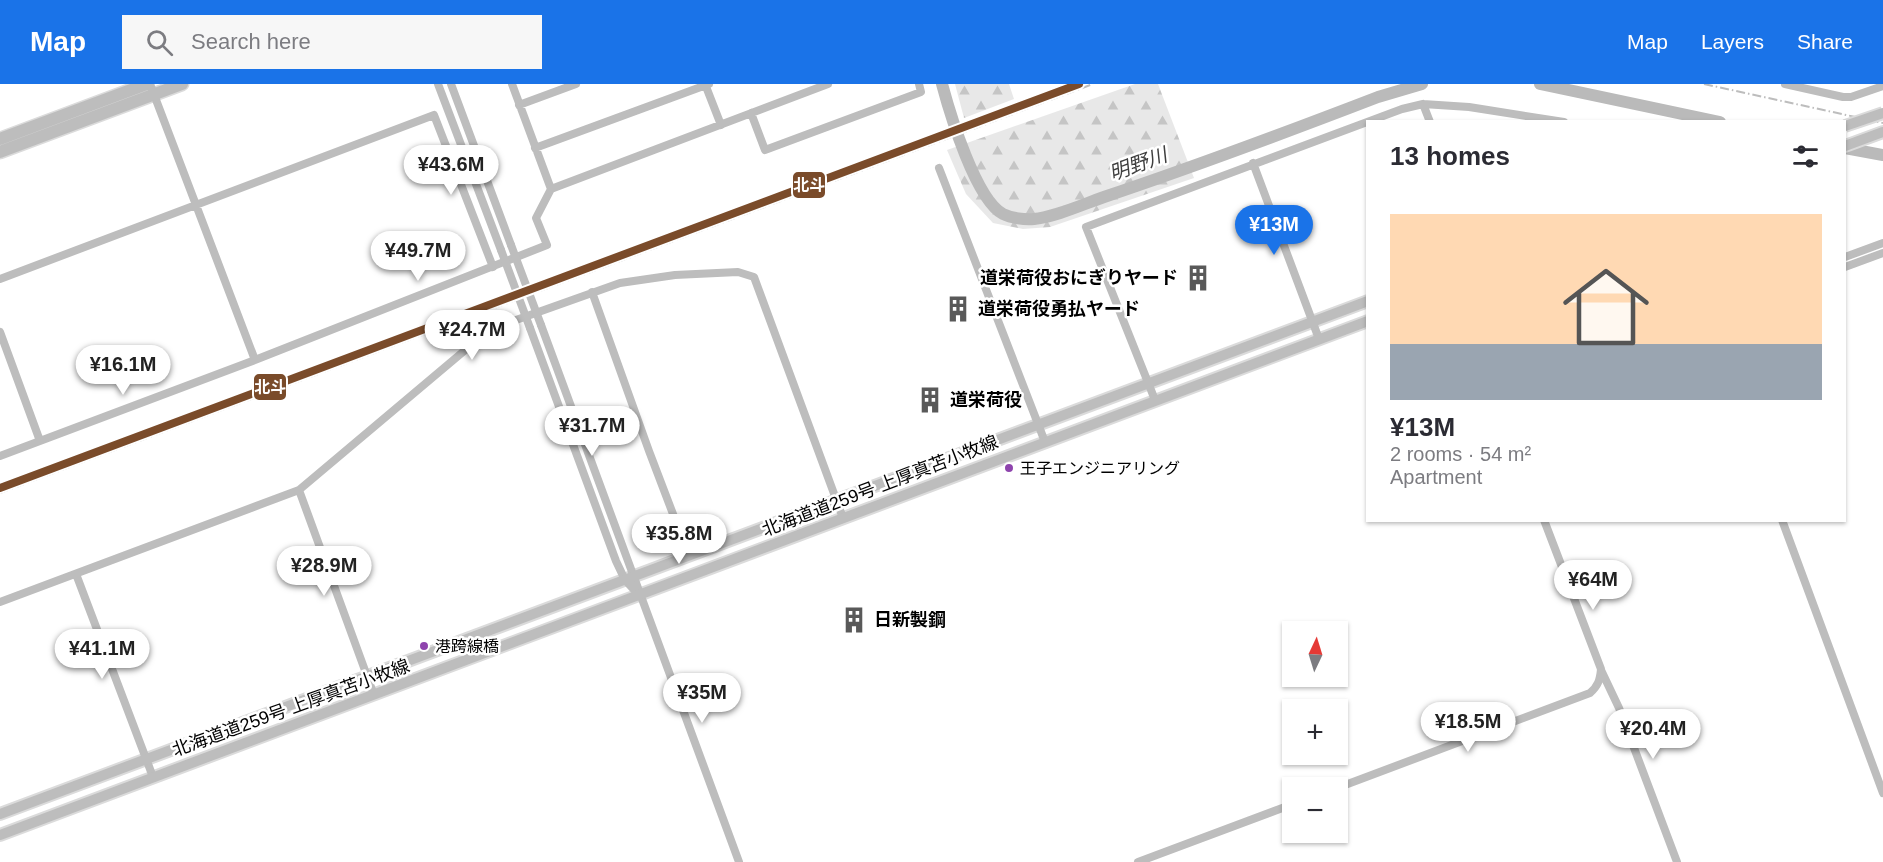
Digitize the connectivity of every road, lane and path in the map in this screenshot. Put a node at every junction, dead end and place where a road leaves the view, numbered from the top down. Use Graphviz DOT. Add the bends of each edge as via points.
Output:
graph roads {
  1 [pos="182,84"];
  2 [pos="438,84"];
  3 [pos="451,84"];
  4 [pos="512,84"];
  5 [pos="576,84"];
  6 [pos="707,84"];
  7 [pos="828,84"];
  8 [pos="918,84"];
  9 [pos="1785,84"];
  10 [pos="1883,86"];
  11 [pos="150,88"];
  12 [pos="1423,104"];
  13 [pos="519,105"];
  14 [pos="1883,112"];
  15 [pos="751,113"];
  16 [pos="1372,120"];
  17 [pos="1429,120"];
  18 [pos="1551,120"];
  19 [pos="1366,122"];
  20 [pos="721,125"];
  21 [pos="1846,126"];
  22 [pos="1883,132"];
  23 [pos="0,139"];
  24 [pos="1846,146"];
  25 [pos="535,148"];
  26 [pos="0,152"];
  27 [pos="1253,163"];
  28 [pos="939,168"];
  29 [pos="551,189"];
  30 [pos="196,206"];
  31 [pos="1883,243"];
  32 [pos="1883,253"];
  33 [pos="1846,257"];
  34 [pos="493,267"];
  35 [pos="1846,267"];
  36 [pos="0,279"];
  37 [pos="592,292"];
  38 [pos="1366,302"];
  39 [pos="1312,322"];
  40 [pos="1366,322"];
  41 [pos="0,332"];
  42 [pos="1319,339"];
  43 [pos="255,360"];
  44 [pos="1149,384"];
  45 [pos="1155,400"];
  46 [pos="1039,425"];
  47 [pos="40,441"];
  48 [pos="1045,442"];
  49 [pos="0,456"];
  50 [pos="299,490"];
  51 [pos="836,501"];
  52 [pos="843,518"];
  53 [pos="1545,522"];
  54 [pos="1783,522"];
  55 [pos="689,556"];
  56 [pos="76,574"];
  57 [pos="630,578"];
  58 [pos="639,595"];
  59 [pos="0,602"];
  60 [pos="1601,669"];
  61 [pos="368,677"];
  62 [pos="374,695"];
  63 [pos="147,760"];
  64 [pos="153,777"];
  65 [pos="1348,784"];
  66 [pos="1883,793"];
  67 [pos="1282,808"];
  68 [pos="0,814"];
  69 [pos="0,835"];
  70 [pos="739,862"];
  71 [pos="1138,862"];
  72 [pos="1677,862"];
  1 -- 11 [label="highway"];
  2 -- 57 [label="street, bridge"];
  3 -- 57 [label="street, bridge"];
  4 -- 13 [label="street"];
  5 -- 13 [label="street"];
  6 -- 20 [label="street"];
  6 -- 25 [label="street"];
  7 -- 15 [label="street"];
  8 -- 15 [label="street" via="921,92 765,150"];
  9 -- 10 [label="street" via="1851,97"];
  11 -- 23 [label="highway"];
  11 -- 26 [label="highway"];
  11 -- 30 [label="street"];
  12 -- 16 [label="street"];
  12 -- 17 [label="street"];
  12 -- 18 [label="street"];
  13 -- 25 [label="street"];
  14 -- 21 [label="main road, bridge"];
  15 -- 20 [label="street"];
  19 -- 27 [label="street"];
  20 -- 29 [label="street"];
  22 -- 24 [label="main road"];
  25 -- 29 [label="street"];
  27 -- 39 [label="street"];
  27 -- 44 [label="street" via="1086,227"];
  28 -- 46 [label="street"];
  29 -- 34 [label="street" via="536,218 547,245"];
  30 -- 34 [label="street" via="434,115"];
  30 -- 36 [label="street"];
  30 -- 43 [label="street"];
  31 -- 33 [label="street"];
  32 -- 35 [label="street"];
  34 -- 43 [label="street"];
  37 -- 50 [label="street" via="493,330"];
  37 -- 51 [label="street" via="620,283 675,275 738,272 754,277"];
  37 -- 55 [label="street"];
  38 -- 39 [label="main road, 北海道道259号 上厚真苫小牧線"];
  39 -- 42 [label="street"];
  39 -- 44 [label="main road, 北海道道259号 上厚真苫小牧線"];
  40 -- 42 [label="main road, 北海道道259号 上厚真苫小牧線"];
  41 -- 47 [label="street"];
  42 -- 45 [label="main road, 北海道道259号 上厚真苫小牧線"];
  43 -- 47 [label="street"];
  44 -- 45 [label="street"];
  44 -- 46 [label="main road, 北海道道259号 上厚真苫小牧線"];
  45 -- 48 [label="main road, 北海道道259号 上厚真苫小牧線"];
  46 -- 48 [label="street"];
  46 -- 51 [label="main road, 北海道道259号 上厚真苫小牧線"];
  47 -- 49 [label="street"];
  48 -- 52 [label="main road, 北海道道259号 上厚真苫小牧線"];
  50 -- 56 [label="street"];
  50 -- 61 [label="street"];
  51 -- 52 [label="street"];
  51 -- 55 [label="main road, 北海道道259号 上厚真苫小牧線"];
  52 -- 58 [label="main road, 北海道道259号 上厚真苫小牧線"];
  53 -- 60 [label="street"];
  54 -- 66 [label="street"];
  55 -- 57 [label="main road, 北海道道259号 上厚真苫小牧線"];
  56 -- 59 [label="street"];
  56 -- 63 [label="street"];
  57 -- 58 [label="street"];
  57 -- 61 [label="main road, 北海道道259号 上厚真苫小牧線"];
  58 -- 62 [label="main road, 北海道道259号 上厚真苫小牧線"];
  58 -- 70 [label="street"];
  60 -- 65 [label="street" via="1599,683 1590,693"];
  60 -- 72 [label="street"];
  61 -- 62 [label="street"];
  61 -- 63 [label="main road, 北海道道259号 上厚真苫小牧線"];
  62 -- 64 [label="main road, 北海道道259号 上厚真苫小牧線"];
  63 -- 64 [label="street"];
  63 -- 68 [label="main road, 北海道道259号 上厚真苫小牧線"];
  64 -- 69 [label="main road, 北海道道259号 上厚真苫小牧線"];
  67 -- 71 [label="street"];
}
